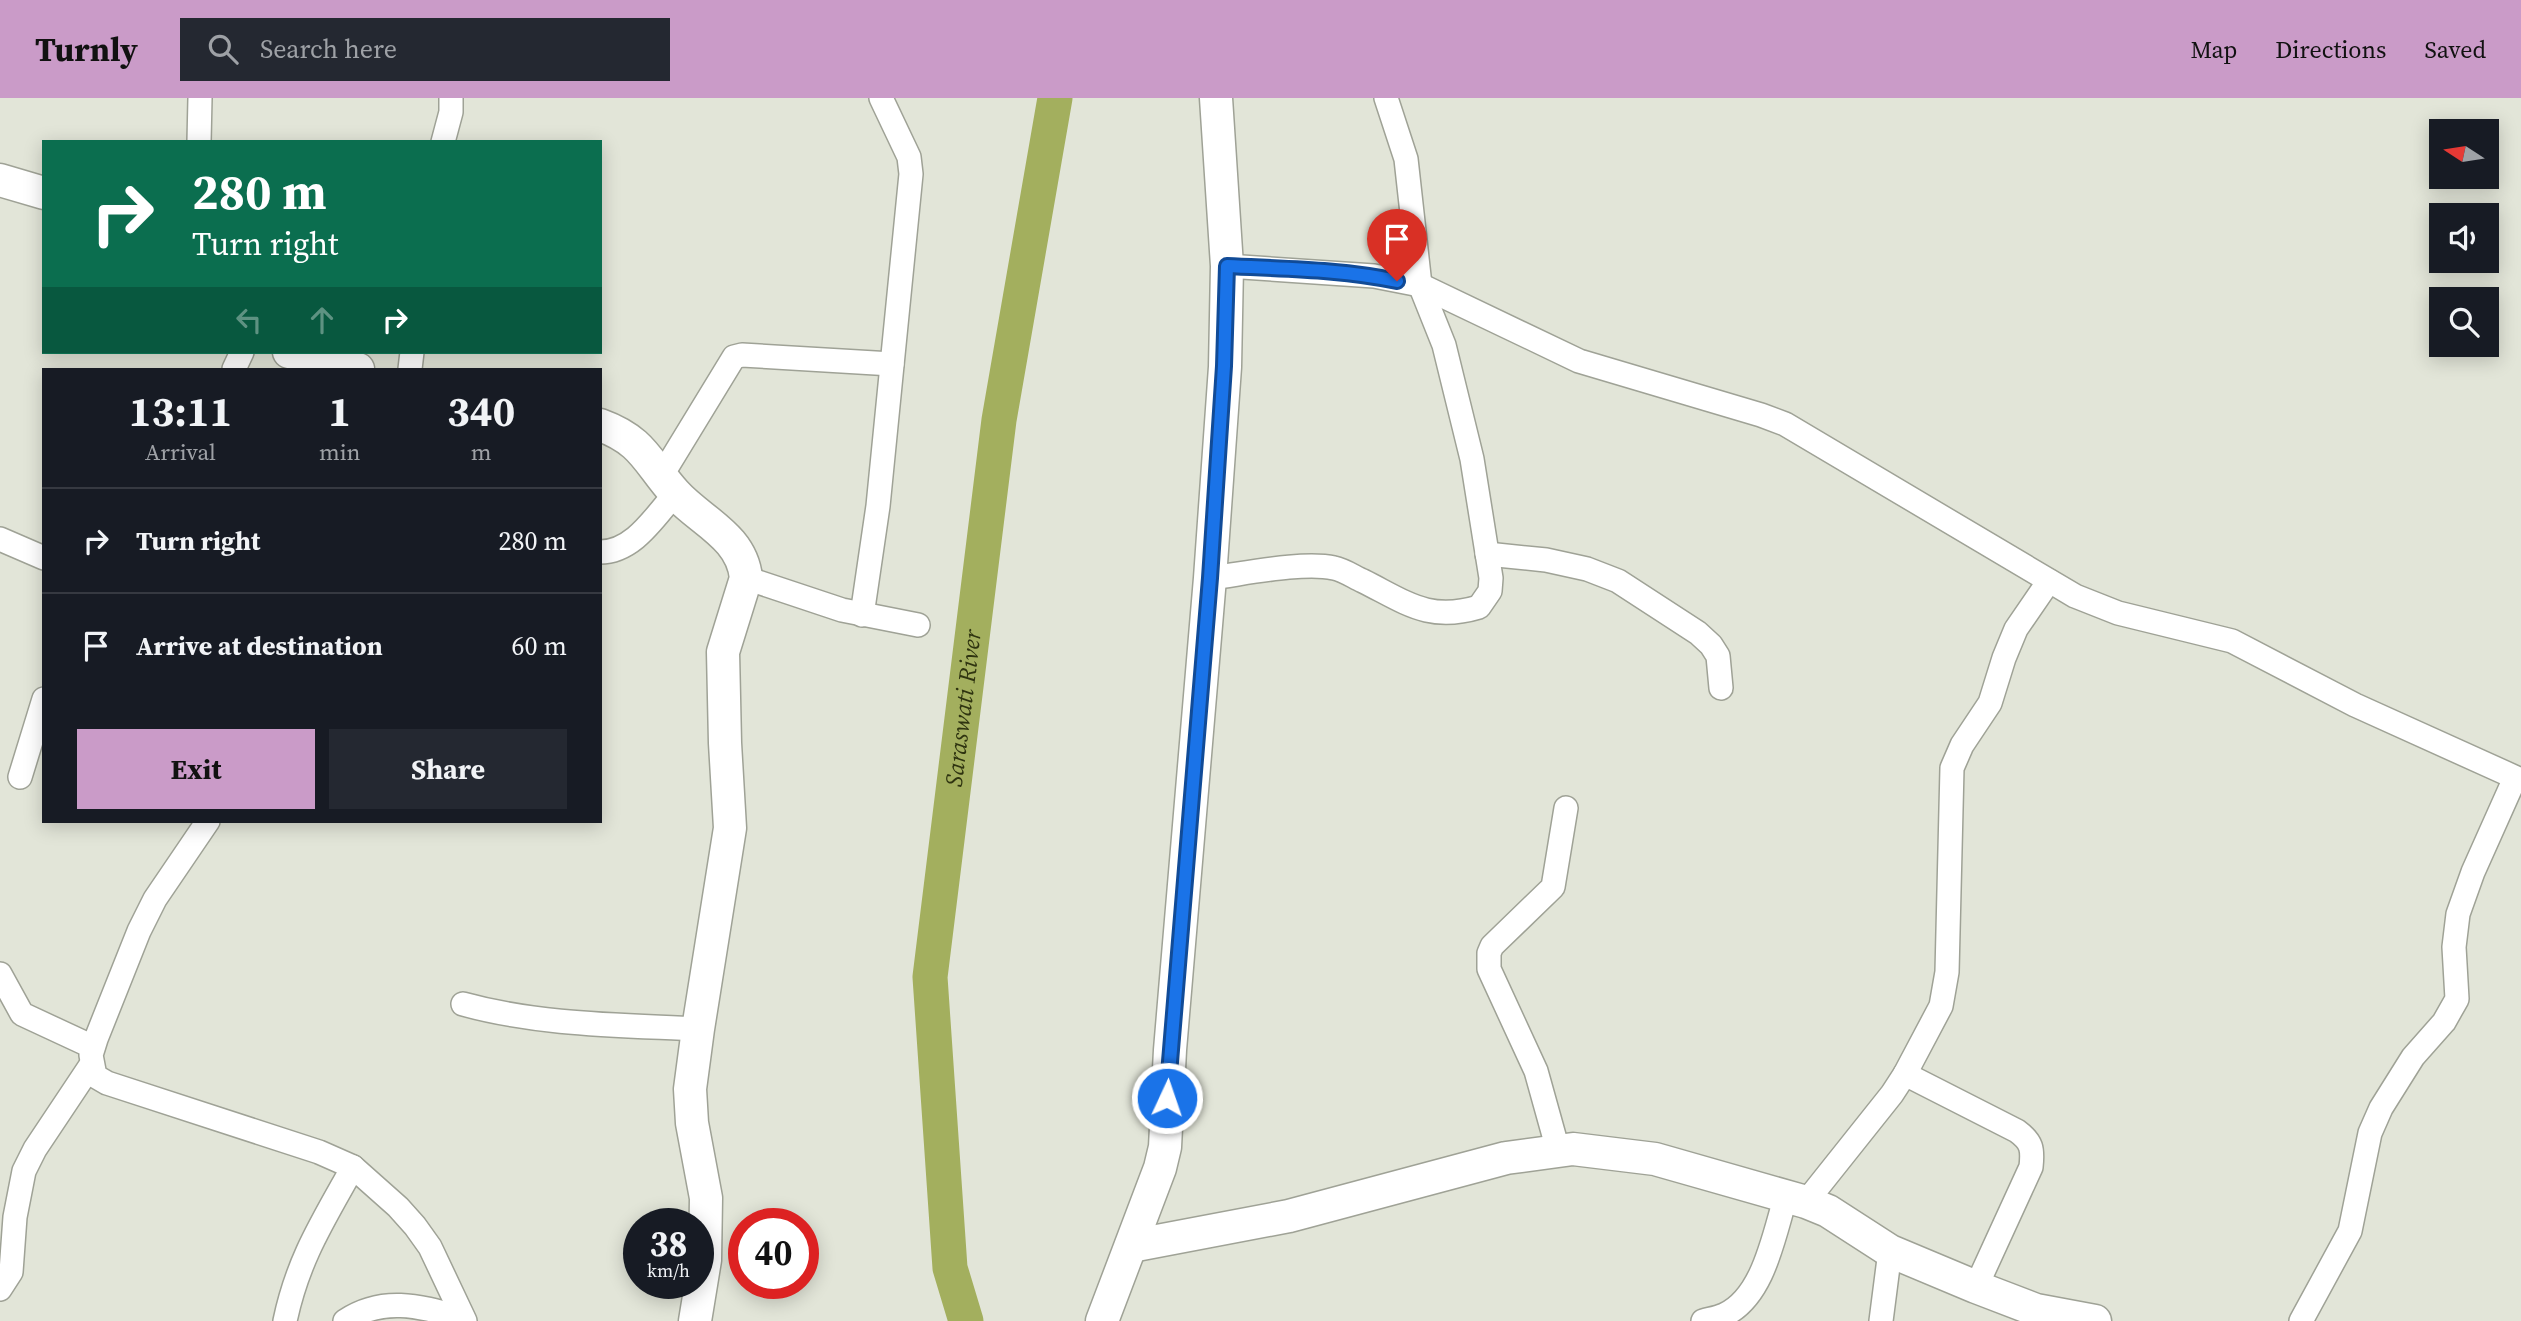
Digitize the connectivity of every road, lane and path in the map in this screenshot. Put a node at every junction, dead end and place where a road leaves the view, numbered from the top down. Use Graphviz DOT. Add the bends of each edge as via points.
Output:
graph roads {
  1 [pos="200,98"];
  2 [pos="451,98"];
  3 [pos="881,98"];
  4 [pos="1216,98"];
  5 [pos="1386,98"];
  6 [pos="200,140"];
  7 [pos="444,140"];
  8 [pos="0,180"];
  9 [pos="42,192"];
  10 [pos="1227,266"];
  11 [pos="1420,285"];
  12 [pos="297,354"];
  13 [pos="892,364"];
  14 [pos="354,368"];
  15 [pos="602,426"];
  16 [pos="669,484"];
  17 [pos="0,539"];
  18 [pos="602,552"];
  19 [pos="1487,554"];
  20 [pos="42,557"];
  21 [pos="746,578"];
  22 [pos="1210,578"];
  23 [pos="2049,581"];
  24 [pos="862,615"];
  25 [pos="918,625"];
  26 [pos="1721,688"];
  27 [pos="42,706"];
  28 [pos="20,777"];
  29 [pos="2518,779"];
  30 [pos="1566,808"];
  31 [pos="207,823"];
  32 [pos="0,974"];
  33 [pos="463,1004"];
  34 [pos="698,1029"];
  35 [pos="92,1056"];
  36 [pos="1905,1074"];
  37 [pos="1558,1150"];
  38 [pos="353,1167"];
  39 [pos="1796,1199"];
  40 [pos="1131,1246"];
  41 [pos="1890,1251"];
  42 [pos="1976,1287"];
  43 [pos="0,1289"];
  44 [pos="426,1315"];
  45 [pos="464,1320"];
  46 [pos="285,1321"];
  47 [pos="345,1321"];
  48 [pos="695,1321"];
  49 [pos="1102,1321"];
  50 [pos="1703,1321"];
  51 [pos="1881,1321"];
  52 [pos="2095,1321"];
  53 [pos="2301,1321"];
  1 -- 6 [label="street"];
  2 -- 7 [label="street"];
  3 -- 13 [label="street" via="911,166"];
  4 -- 10 [label="street"];
  5 -- 11 [label="street" via="1406,159"];
  8 -- 9 [label="street"];
  10 -- 11 [label="street" via="1374,276"];
  10 -- 22 [label="street"];
  11 -- 19 [label="street" via="1444,345 1472,459"];
  11 -- 23 [label="street" via="1579,361 1785,424"];
  12 -- 14 [label="street"];
  13 -- 16 [label="street" via="734,357"];
  13 -- 24 [label="street"];
  15 -- 16 [label="street" via="635,443"];
  16 -- 18 [label="street" via="631,542"];
  16 -- 21 [label="street" via="742,558"];
  17 -- 20 [label="street"];
  19 -- 22 [label="street" via="1491,578 1486,600 1456,614 1421,610 1337,568 1311,566"];
  19 -- 26 [label="street" via="1546,560 1618,581 1711,645 1718,656"];
  21 -- 24 [label="street"];
  21 -- 34 [label="street" via="723,652 730,828"];
  22 -- 40 [label="street" via="1165,1147"];
  23 -- 29 [label="street" via="2109,610 2232,641 2355,705"];
  23 -- 36 [label="street" via="2016,629 1990,703 1952,768 1945,988 1941,1006"];
  24 -- 25 [label="street"];
  27 -- 28 [label="street"];
  29 -- 53 [label="street" via="2458,914 2454,947 2457,999 2444,1022 2413,1057 2376,1119 2350,1231"];
  30 -- 37 [label="street" via="1553,887 1492,946 1489,961 1536,1071"];
  31 -- 35 [label="street" via="139,931"];
  32 -- 35 [label="street" via="22,1014"];
  33 -- 34 [label="street" via="557,1022"];
  34 -- 48 [label="street" via="690,1103 706,1198 706,1239"];
  35 -- 38 [label="street" via="95,1076 107,1083"];
  35 -- 43 [label="street" via="24,1171 11,1272"];
  36 -- 39 [label="street" via="1868,1125"];
  36 -- 42 [label="street" via="2017,1131 2032,1146 2031,1167"];
  37 -- 39 [label="street" via="1655,1159"];
  37 -- 40 [label="street" via="1506,1158 1289,1216"];
  38 -- 45 [label="street" via="398,1207 430,1247"];
  38 -- 46 [label="street" via="303,1257"];
  39 -- 41 [label="street" via="1828,1211"];
  39 -- 50 [label="street" via="1752,1292 1724,1315"];
  40 -- 49 [label="street"];
  41 -- 42 [label="street"];
  41 -- 51 [label="street"];
  42 -- 52 [label="street" via="2036,1310"];
  44 -- 45 [label="street"];
  44 -- 47 [label="street" via="409,1304 378,1306"];
}
